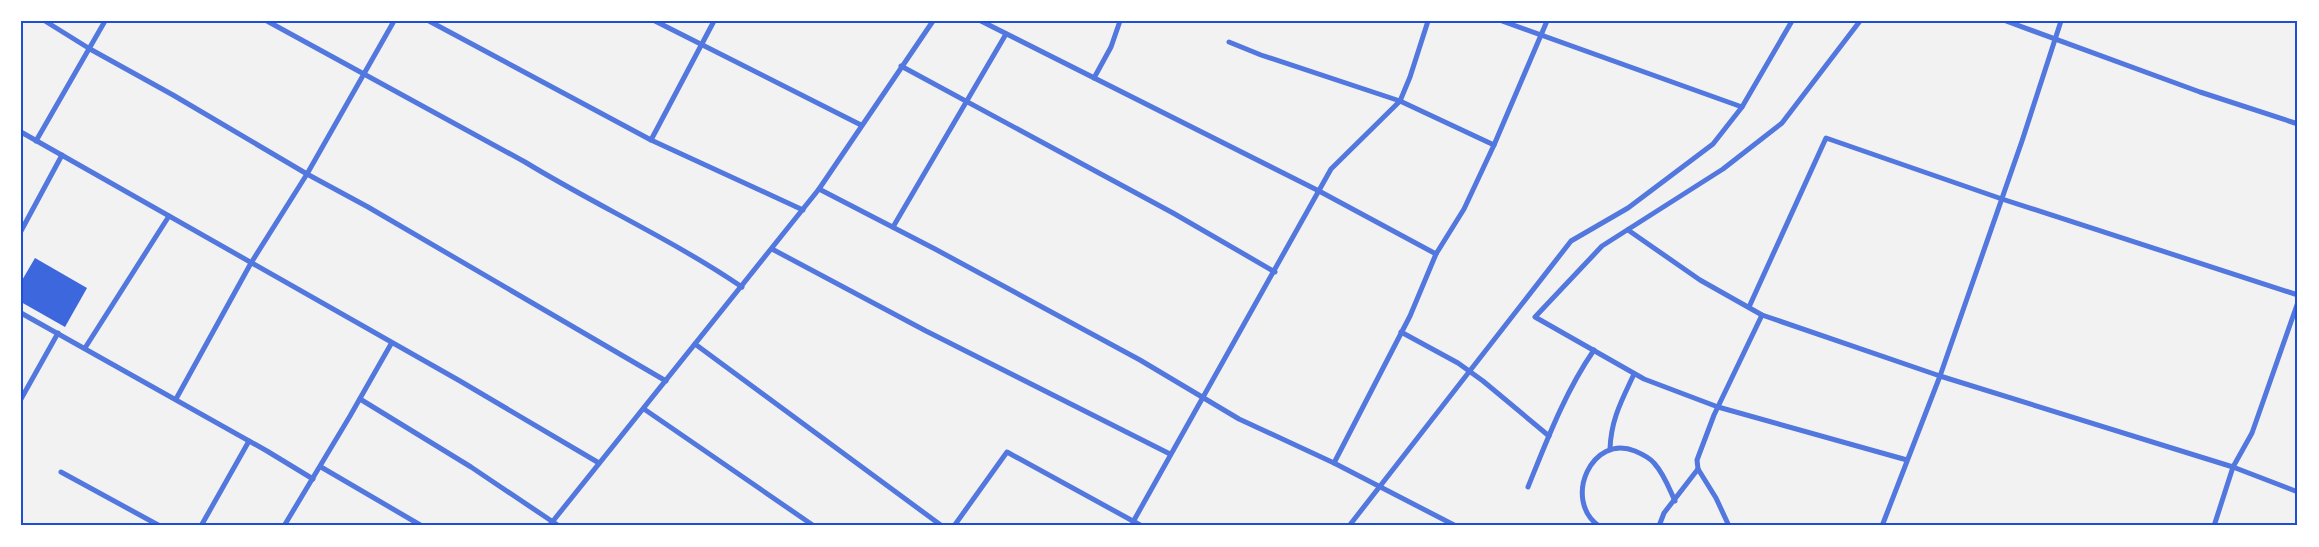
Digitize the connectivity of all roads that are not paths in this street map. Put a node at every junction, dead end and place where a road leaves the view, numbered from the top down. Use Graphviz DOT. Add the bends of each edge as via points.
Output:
graph roads {
  1 [pos="45,21"];
  2 [pos="105,21"];
  3 [pos="267,21"];
  4 [pos="394,21"];
  5 [pos="429,21"];
  6 [pos="656,21"];
  7 [pos="714,21"];
  8 [pos="933,21"];
  9 [pos="981,21"];
  10 [pos="1120,21"];
  11 [pos="1428,21"];
  12 [pos="1502,21"];
  13 [pos="1547,21"];
  14 [pos="1792,21"];
  15 [pos="1860,21"];
  16 [pos="2006,21"];
  17 [pos="2061,21"];
  18 [pos="1006,34"];
  19 [pos="1542,35"];
  20 [pos="2055,40"];
  21 [pos="1229,42"];
  22 [pos="702,43"];
  23 [pos="90,49"];
  24 [pos="901,66"];
  25 [pos="363,75"];
  26 [pos="1094,78"];
  27 [pos="966,101"];
  28 [pos="1400,101"];
  29 [pos="1742,107"];
  30 [pos="2298,124"];
  31 [pos="861,125"];
  32 [pos="21,132"];
  33 [pos="651,140"];
  34 [pos="36,141"];
  35 [pos="1494,145"];
  36 [pos="62,155"];
  37 [pos="307,174"];
  38 [pos="819,189"];
  39 [pos="1319,191"];
  40 [pos="2002,200"];
  41 [pos="803,210"];
  42 [pos="169,216"];
  43 [pos="893,227"];
  44 [pos="1628,230"];
  45 [pos="21,231"];
  46 [pos="772,249"];
  47 [pos="1436,254"];
  48 [pos="251,263"];
  49 [pos="1275,272"];
  50 [pos="742,287"];
  51 [pos="2298,295"];
  52 [pos="2298,302"];
  53 [pos="1749,307"];
  54 [pos="21,313"];
  55 [pos="1762,315"];
  56 [pos="1402,332"];
  57 [pos="58,333"];
  58 [pos="391,344"];
  59 [pos="695,344"];
  60 [pos="85,348"];
  61 [pos="1594,350"];
  62 [pos="1469,372"];
  63 [pos="1634,374"];
  64 [pos="1940,376"];
  65 [pos="666,380"];
  66 [pos="21,399"];
  67 [pos="176,399"];
  68 [pos="360,399"];
  69 [pos="1203,399"];
  70 [pos="1718,407"];
  71 [pos="644,409"];
  72 [pos="1549,436"];
  73 [pos="249,441"];
  74 [pos="1610,449"];
  75 [pos="1170,454"];
  76 [pos="1907,460"];
  77 [pos="599,463"];
  78 [pos="1334,463"];
  79 [pos="321,467"];
  80 [pos="2233,467"];
  81 [pos="1698,469"];
  82 [pos="61,472"];
  83 [pos="313,479"];
  84 [pos="1378,485"];
  85 [pos="1528,487"];
  86 [pos="2298,492"];
  87 [pos="1675,500"];
  88 [pos="1133,522"];
  89 [pos="550,523"];
  90 [pos="160,526"];
  91 [pos="201,526"];
  92 [pos="284,526"];
  93 [pos="422,526"];
  94 [pos="559,526"];
  95 [pos="814,526"];
  96 [pos="942,526"];
  97 [pos="954,526"];
  98 [pos="1142,526"];
  99 [pos="1349,526"];
  100 [pos="1456,526"];
  101 [pos="1599,526"];
  102 [pos="1659,526"];
  103 [pos="1729,526"];
  104 [pos="1882,526"];
  105 [pos="2214,526"];
  1 -- 23 [label="street"];
  2 -- 23 [label="street"];
  3 -- 25 [label="street"];
  4 -- 25 [label="street"];
  5 -- 33 [label="street"];
  6 -- 22 [label="street"];
  7 -- 22 [label="street"];
  8 -- 24 [label="street"];
  9 -- 18 [label="street"];
  10 -- 26 [label="street" via="1111,47"];
  11 -- 28 [label="street"];
  12 -- 19 [label="street"];
  13 -- 19 [label="street"];
  14 -- 29 [label="street"];
  15 -- 44 [label="street" via="1782,123 1723,169"];
  16 -- 20 [label="street"];
  17 -- 20 [label="street"];
  18 -- 26 [label="street"];
  18 -- 27 [label="street"];
  19 -- 29 [label="street"];
  19 -- 35 [label="street"];
  20 -- 30 [label="street"];
  20 -- 40 [label="street"];
  21 -- 28 [label="street"];
  22 -- 31 [label="street"];
  22 -- 33 [label="street"];
  23 -- 34 [label="street"];
  23 -- 37 [label="street"];
  24 -- 27 [label="street"];
  24 -- 31 [label="street"];
  25 -- 37 [label="street"];
  25 -- 50 [label="street" via="679,247"];
  26 -- 39 [label="street"];
  27 -- 43 [label="street"];
  27 -- 49 [label="street" via="1174,213"];
  28 -- 35 [label="street"];
  28 -- 39 [label="street" via="1331,169"];
  29 -- 62 [label="street" via="1713,144 1628,208 1571,240"];
  31 -- 38 [label="street"];
  32 -- 34 [label="street"];
  33 -- 41 [label="street"];
  34 -- 36 [label="street"];
  35 -- 47 [label="street" via="1464,209"];
  36 -- 42 [label="street"];
  36 -- 45 [label="street"];
  37 -- 48 [label="street"];
  37 -- 65 [label="street"];
  38 -- 41 [label="street"];
  38 -- 43 [label="street"];
  39 -- 47 [label="street"];
  39 -- 49 [label="street"];
  40 -- 51 [label="street"];
  40 -- 53 [label="street" via="1826,138"];
  40 -- 64 [label="street"];
  41 -- 46 [label="street"];
  42 -- 48 [label="street"];
  42 -- 60 [label="street"];
  43 -- 69 [label="street" via="1140,360"];
  44 -- 53 [label="street" via="1700,280"];
  44 -- 61 [label="street" via="1602,246 1536,317"];
  46 -- 50 [label="street"];
  46 -- 75 [label="street"];
  47 -- 56 [label="street"];
  48 -- 58 [label="street"];
  48 -- 67 [label="street"];
  49 -- 69 [label="street"];
  50 -- 59 [label="street"];
  52 -- 80 [label="street" via="2252,433"];
  53 -- 55 [label="street"];
  54 -- 57 [label="street"];
  55 -- 64 [label="street"];
  55 -- 70 [label="street"];
  56 -- 62 [label="street"];
  56 -- 78 [label="street"];
  57 -- 60 [label="street"];
  57 -- 66 [label="street"];
  58 -- 68 [label="street"];
  58 -- 77 [label="street"];
  59 -- 65 [label="street"];
  59 -- 96 [label="street"];
  60 -- 67 [label="street"];
  61 -- 63 [label="street"];
  61 -- 72 [label="street" via="1580,370"];
  62 -- 72 [label="street"];
  62 -- 84 [label="street"];
  63 -- 70 [label="street"];
  63 -- 74 [label="street" via="1616,410"];
  64 -- 76 [label="street"];
  64 -- 80 [label="street"];
  65 -- 71 [label="street"];
  67 -- 73 [label="street"];
  68 -- 79 [label="street"];
  68 -- 89 [label="street" via="471,467"];
  69 -- 75 [label="street"];
  69 -- 78 [label="street"];
  70 -- 76 [label="street"];
  70 -- 81 [label="street" via="1697,460"];
  71 -- 77 [label="street"];
  71 -- 95 [label="street"];
  72 -- 85 [label="street"];
  73 -- 83 [label="street"];
  73 -- 91 [label="street"];
  74 -- 87 [label="street" via="1631,450 1654,463"];
  74 -- 101 [label="street" via="1596,459 1583,481 1581,498 1585,511"];
  75 -- 88 [label="street"];
  76 -- 104 [label="street"];
  77 -- 89 [label="street"];
  78 -- 84 [label="street"];
  79 -- 83 [label="street"];
  79 -- 93 [label="street"];
  80 -- 86 [label="street"];
  80 -- 105 [label="street"];
  81 -- 87 [label="street"];
  81 -- 103 [label="street"];
  82 -- 90 [label="street"];
  83 -- 92 [label="street"];
  84 -- 99 [label="street"];
  84 -- 100 [label="street"];
  87 -- 102 [label="street" via="1664,513"];
  88 -- 97 [label="street" via="1007,452"];
  88 -- 98 [label="street"];
  89 -- 94 [label="street"];
}
